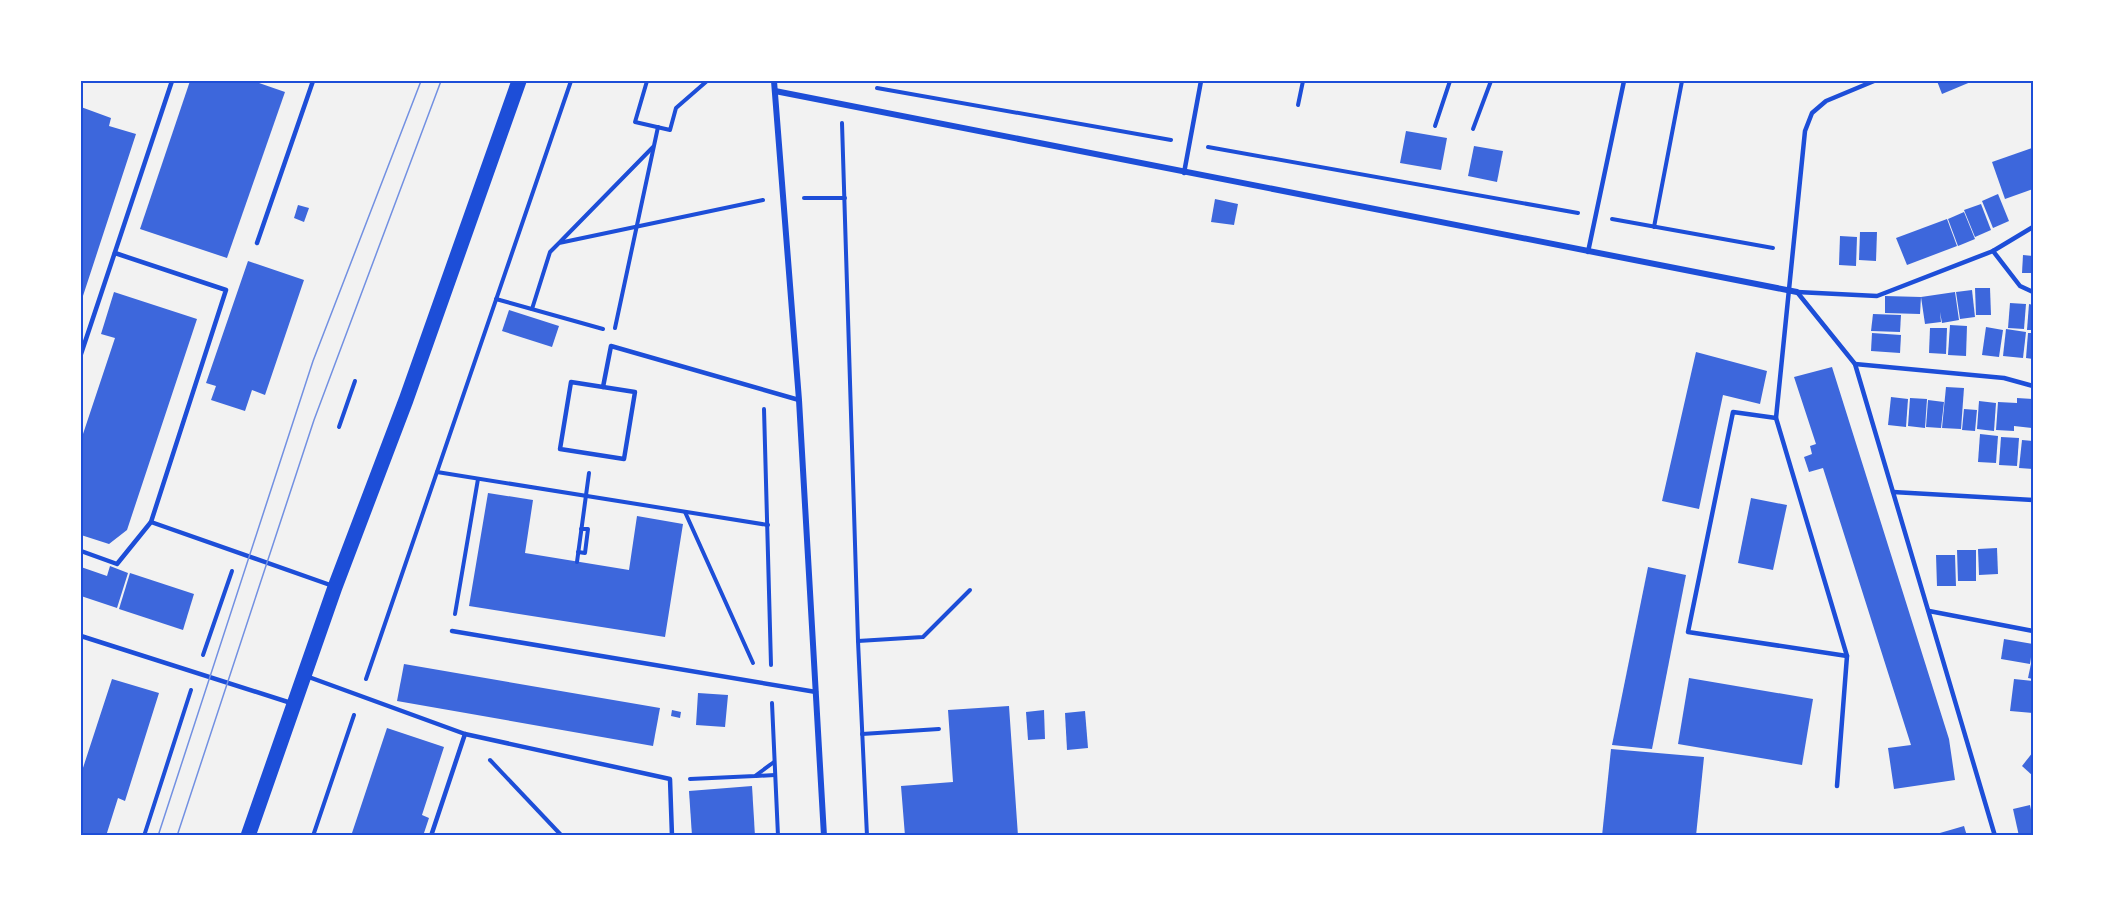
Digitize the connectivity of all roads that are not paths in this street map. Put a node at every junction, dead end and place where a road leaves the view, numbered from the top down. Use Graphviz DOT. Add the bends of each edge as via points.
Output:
graph roads {
  1 [pos="172,81"];
  2 [pos="313,81"];
  3 [pos="519,81"];
  4 [pos="774,81"];
  5 [pos="1201,81"];
  6 [pos="1624,81"];
  7 [pos="1874,81"];
  8 [pos="775,91"];
  9 [pos="1184,173"];
  10 [pos="2033,227"];
  11 [pos="257,243"];
  12 [pos="1993,251"];
  13 [pos="1588,252"];
  14 [pos="115,253"];
  15 [pos="1788,290"];
  16 [pos="1797,292"];
  17 [pos="2033,292"];
  18 [pos="81,354"];
  19 [pos="1855,364"];
  20 [pos="2033,386"];
  21 [pos="603,387"];
  22 [pos="799,400"];
  23 [pos="1776,418"];
  24 [pos="1893,492"];
  25 [pos="2033,500"];
  26 [pos="151,522"];
  27 [pos="81,551"];
  28 [pos="335,587"];
  29 [pos="1929,611"];
  30 [pos="452,631"];
  31 [pos="2033,631"];
  32 [pos="81,636"];
  33 [pos="1847,656"];
  34 [pos="304,675"];
  35 [pos="816,692"];
  36 [pos="294,703"];
  37 [pos="465,734"];
  38 [pos="1837,786"];
  39 [pos="248,836"];
  40 [pos="431,836"];
  41 [pos="672,836"];
  42 [pos="824,836"];
  43 [pos="1995,836"];
  1 -- 14 [label="lane"];
  2 -- 11 [label="lane"];
  3 -- 28 [label="main road"];
  4 -- 8 [label="street"];
  5 -- 9 [label="lane"];
  6 -- 13 [label="lane"];
  7 -- 15 [label="lane" via="1826,101 1812,113 1805,131"];
  8 -- 9 [label="street"];
  8 -- 22 [label="street"];
  9 -- 13 [label="street"];
  10 -- 12 [label="lane"];
  12 -- 16 [label="lane" via="1877,296"];
  12 -- 17 [label="lane" via="2020,286"];
  13 -- 15 [label="street"];
  14 -- 18 [label="lane"];
  14 -- 26 [label="lane" via="226,290"];
  15 -- 16 [label="street"];
  15 -- 23 [label="lane"];
  16 -- 19 [label="lane"];
  19 -- 20 [label="lane" via="2004,378"];
  19 -- 24 [label="lane"];
  21 -- 21 [label="lane" via="571,382 560,449 624,459 635,392"];
  21 -- 22 [label="lane" via="611,346"];
  22 -- 35 [label="street"];
  23 -- 33 [label="lane"];
  23 -- 33 [label="lane" via="1733,412 1688,632"];
  24 -- 25 [label="lane"];
  24 -- 29 [label="lane"];
  26 -- 27 [label="lane" via="117,564"];
  26 -- 28 [label="lane"];
  28 -- 34 [label="main road"];
  29 -- 31 [label="lane"];
  29 -- 43 [label="lane"];
  30 -- 35 [label="lane"];
  32 -- 36 [label="lane"];
  33 -- 38 [label="lane"];
  34 -- 36 [label="main road"];
  34 -- 37 [label="lane"];
  35 -- 42 [label="street"];
  36 -- 39 [label="main road"];
  37 -- 40 [label="lane"];
  37 -- 41 [label="lane" via="670,779"];
}
